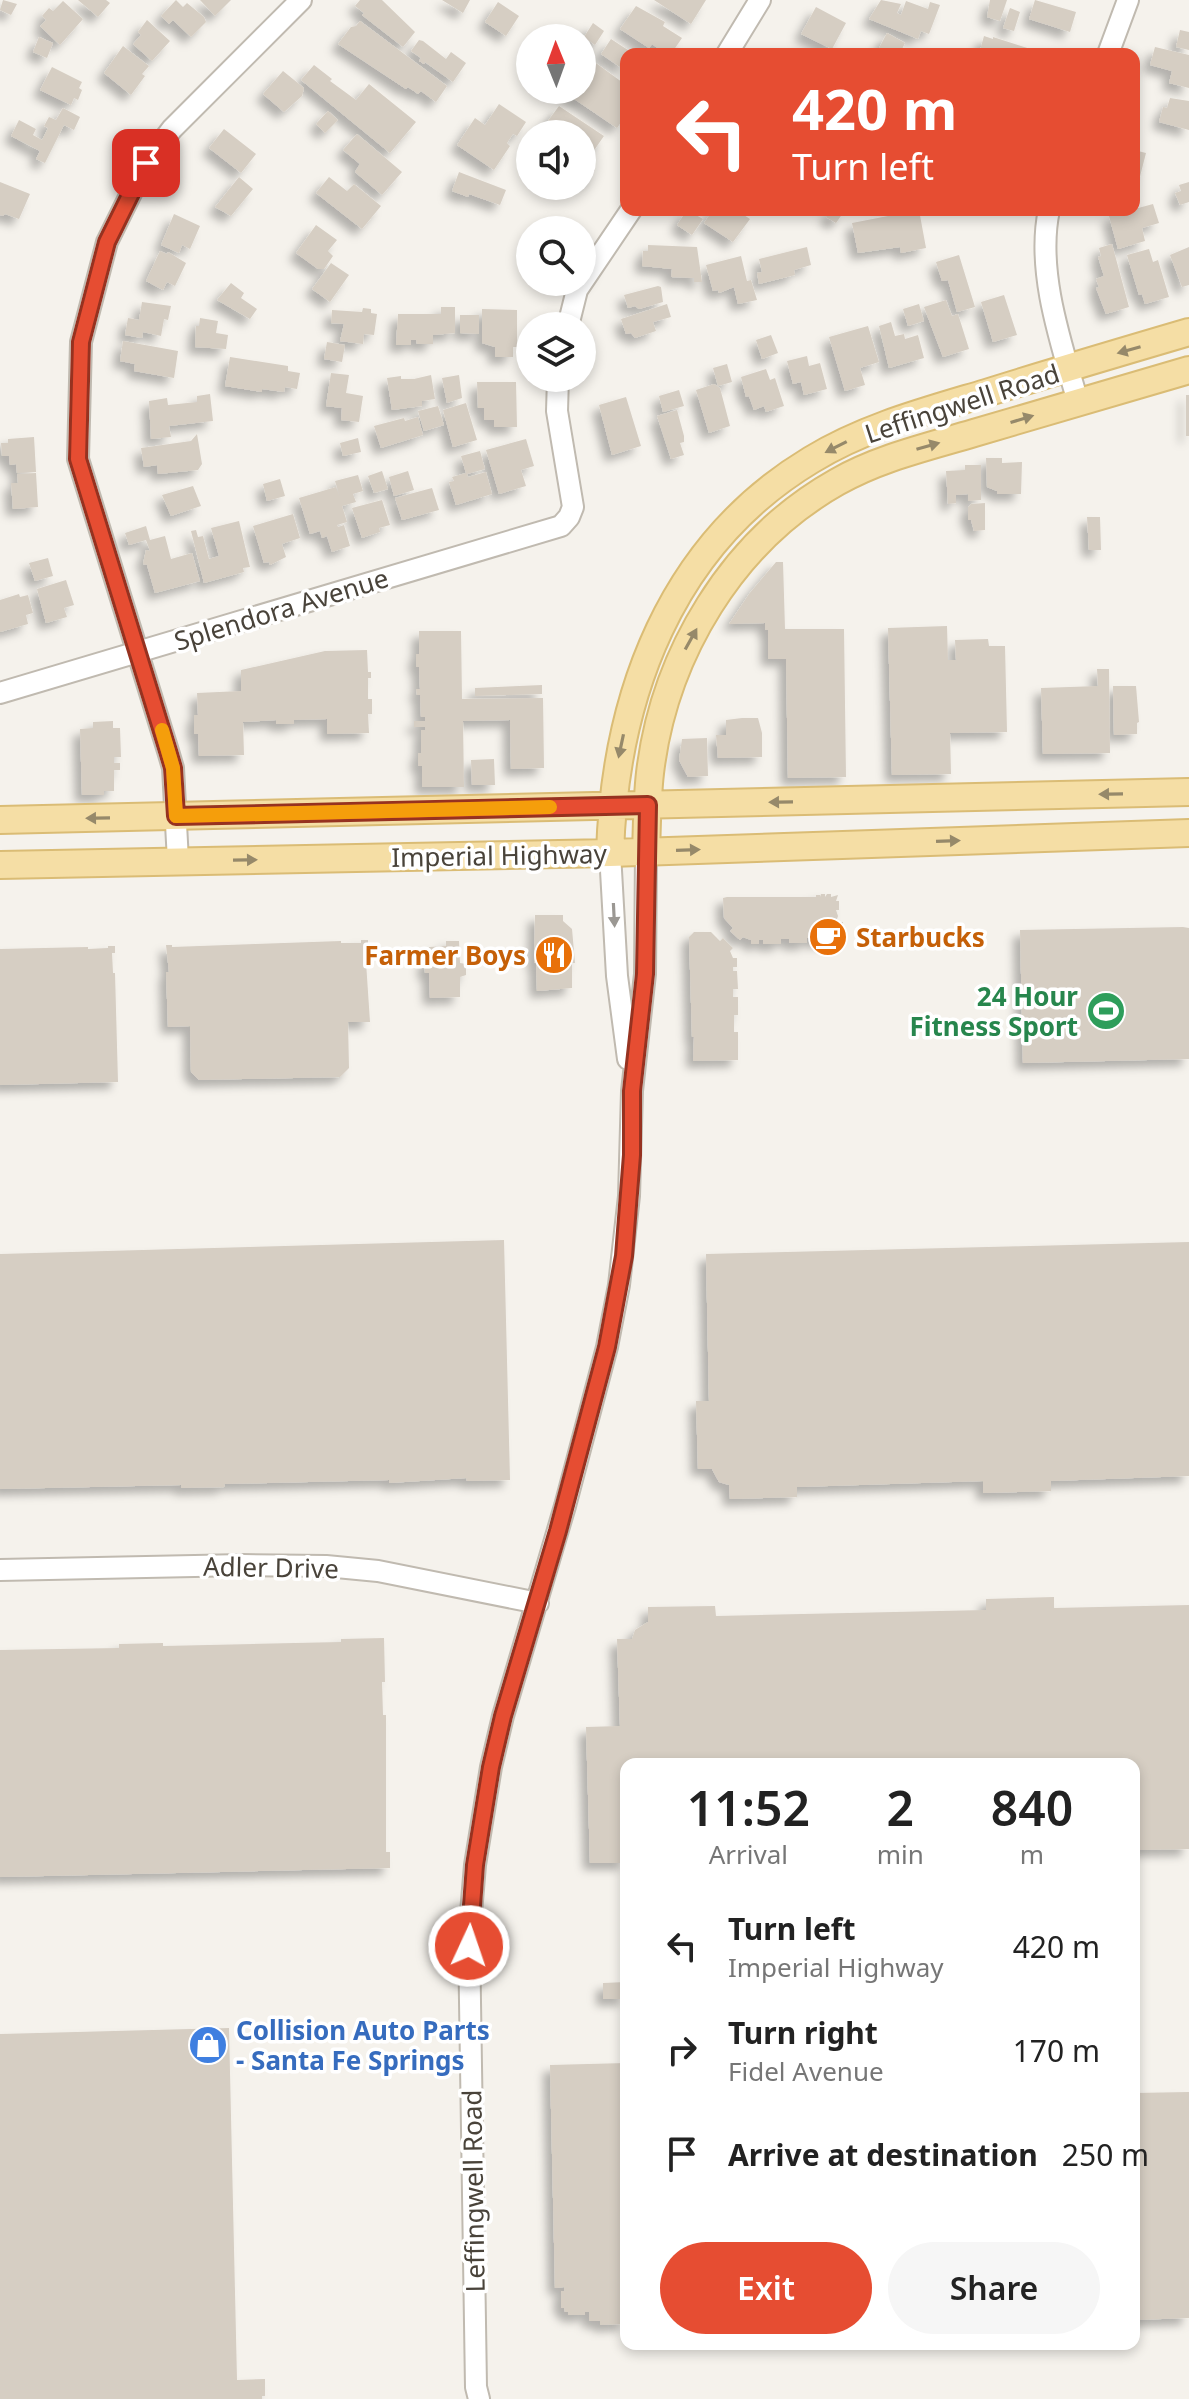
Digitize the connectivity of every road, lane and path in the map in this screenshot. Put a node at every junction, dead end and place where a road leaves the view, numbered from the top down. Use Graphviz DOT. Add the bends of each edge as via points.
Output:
graph roads {
  1 [pos="301,0"];
  2 [pos="760,0"];
  3 [pos="1128,0"];
  4 [pos="731,48"];
  5 [pos="1110,48"];
  6 [pos="627,216"];
  7 [pos="1048,216"];
  8 [pos="572,312"];
  9 [pos="1189,332"];
  10 [pos="1068,368"];
  11 [pos="1189,370"];
  12 [pos="558,392"];
  13 [pos="1078,402"];
  14 [pos="137,653"];
  15 [pos="0,693"];
  16 [pos="1189,792"];
  17 [pos="648,805"];
  18 [pos="612,806"];
  19 [pos="176,816"];
  20 [pos="0,820"];
  21 [pos="1189,833"];
  22 [pos="646,852"];
  23 [pos="610,853"];
  24 [pos="178,861"];
  25 [pos="0,865"];
  26 [pos="632,1091"];
  27 [pos="0,1570"];
  28 [pos="538,1603"];
  29 [pos="479,2399"];
  1 -- 14 [label="street" via="172,129 146,163 107,242 81,342 78,459"];
  2 -- 4 [label="street"];
  3 -- 5 [label="street"];
  6 -- 8 [label="street" via="577,290"];
  7 -- 10 [label="street" via="1044,234 1052,301"];
  9 -- 10 [label="main road, Leffingwell Road, one-way"];
  10 -- 13 [label="street"];
  10 -- 18 [label="main road, Leffingwell Road, one-way" via="869,430 809,461 753,504 693,570 654,639 628,716"];
  11 -- 13 [label="main road, Leffingwell Road"];
  12 -- 14 [label="street, Splendora Avenue" via="573,507 561,526"];
  17 -- 13 [label="main road, Leffingwell Road, one-way" via="662,711 687,645 736,568 773,529 812,498 867,467"];
  14 -- 15 [label="street, Splendora Avenue"];
  14 -- 19 [label="street" via="173,768"];
  16 -- 17 [label="main road, Imperial Highway, one-way"];
  17 -- 18 [label="main road, Imperial Highway"];
  17 -- 22 [label="main road, Leffingwell Road"];
  18 -- 19 [label="main road, Imperial Highway"];
  18 -- 23 [label="main road, Leffingwell Road"];
  19 -- 20 [label="main road, Imperial Highway, one-way"];
  19 -- 24 [label="street"];
  22 -- 21 [label="main road, Imperial Highway, one-way"];
  22 -- 23 [label="main road, Imperial Highway"];
  22 -- 26 [label="street, Leffingwell Road" via="645,974"];
  24 -- 23 [label="main road, Imperial Highway, one-way"];
  23 -- 26 [label="street, Leffingwell Road, one-way" via="617,976"];
  24 -- 25 [label="main road, Imperial Highway"];
  26 -- 28 [label="street, Leffingwell Road" via="629,1196 619,1285"];
  27 -- 28 [label="street, Adler Drive" via="326,1566 378,1571"];
  28 -- 29 [label="street, Leffingwell Road" via="491,1767 470,1925"];
}
